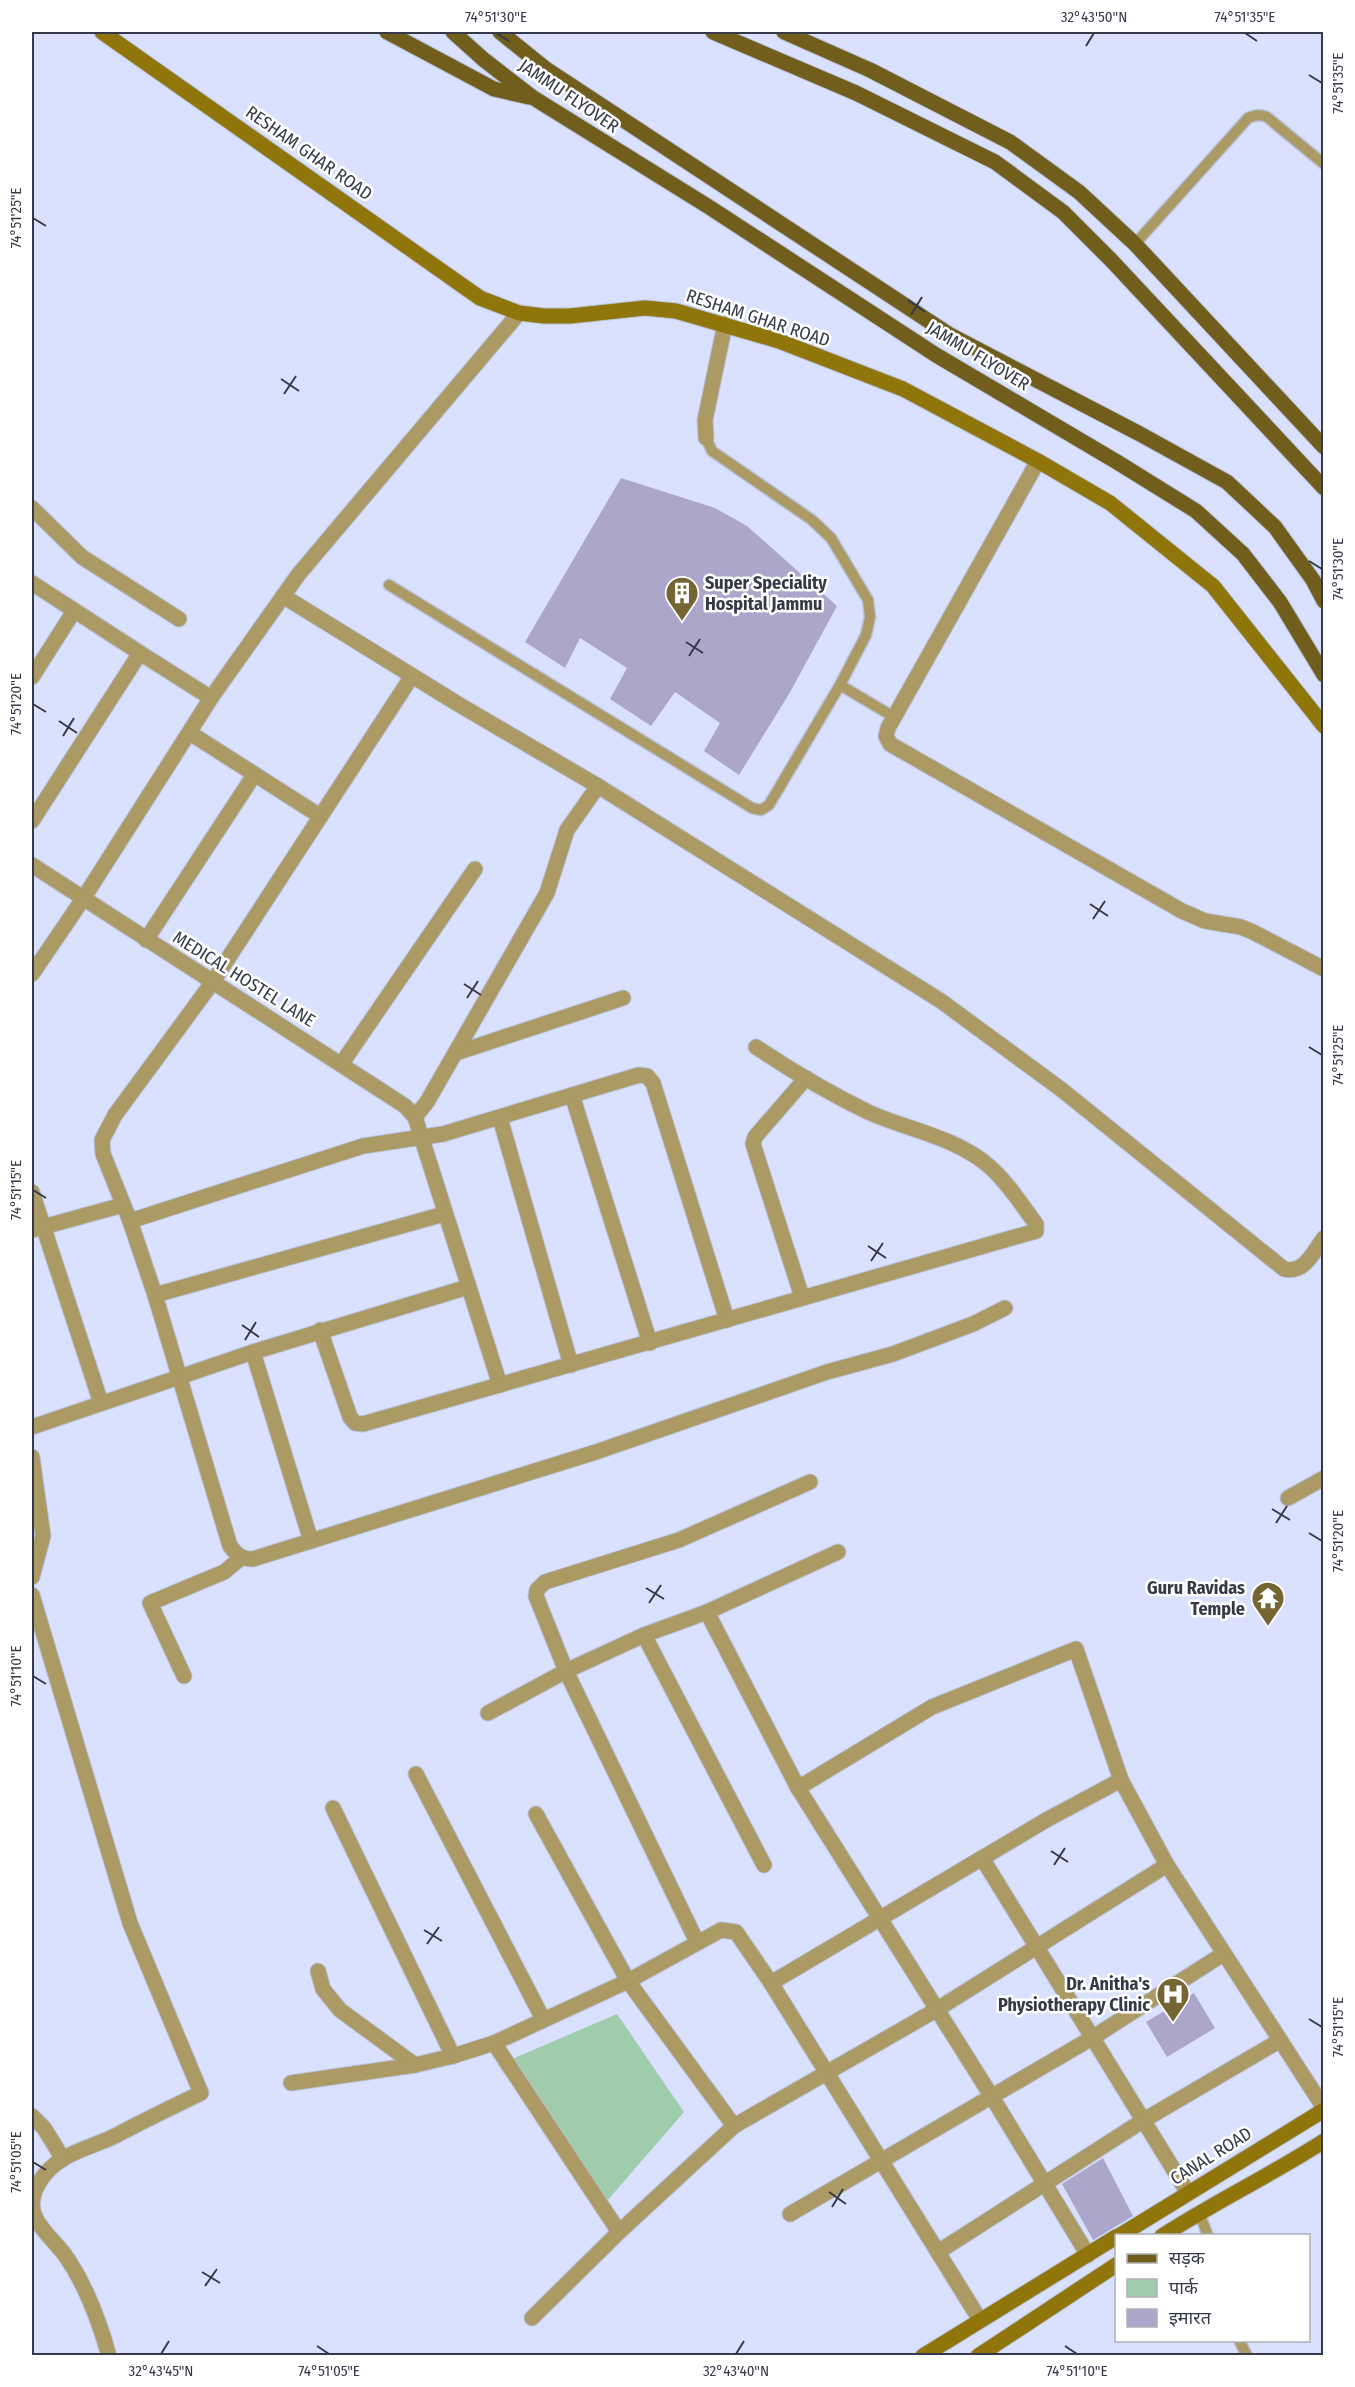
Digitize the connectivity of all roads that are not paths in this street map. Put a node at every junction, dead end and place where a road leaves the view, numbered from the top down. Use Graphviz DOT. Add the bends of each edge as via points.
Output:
graph roads {
  1 [pos="102,32"];
  2 [pos="387,32"];
  3 [pos="453,32"];
  4 [pos="500,32"];
  5 [pos="713,32"];
  6 [pos="784,32"];
  7 [pos="532,97"];
  8 [pos="1323,164"];
  9 [pos="1135,244"];
  10 [pos="519,313"];
  11 [pos="725,324"];
  12 [pos="706,438"];
  13 [pos="1323,447"];
  14 [pos="1038,461"];
  15 [pos="1323,488"];
  16 [pos="32,508"];
  17 [pos="32,583"];
  18 [pos="389,585"];
  19 [pos="283,596"];
  20 [pos="1323,601"];
  21 [pos="74,611"];
  22 [pos="179,619"];
  23 [pos="140,653"];
  24 [pos="1323,675"];
  25 [pos="412,676"];
  26 [pos="32,677"];
  27 [pos="840,685"];
  28 [pos="211,698"];
  29 [pos="894,717"];
  30 [pos="1323,726"];
  31 [pos="190,733"];
  32 [pos="254,775"];
  33 [pos="597,786"];
  34 [pos="320,816"];
  35 [pos="32,821"];
  36 [pos="32,866"];
  37 [pos="475,869"];
  38 [pos="83,899"];
  39 [pos="146,940"];
  40 [pos="1323,969"];
  41 [pos="32,974"];
  42 [pos="212,983"];
  43 [pos="622,998"];
  44 [pos="756,1047"];
  45 [pos="456,1053"];
  46 [pos="342,1063"];
  47 [pos="806,1078"];
  48 [pos="572,1095"];
  49 [pos="415,1117"];
  50 [pos="500,1119"];
  51 [pos="421,1137"];
  52 [pos="32,1192"];
  53 [pos="123,1205"];
  54 [pos="444,1214"];
  55 [pos="130,1221"];
  56 [pos="37,1228"];
  57 [pos="1323,1238"];
  58 [pos="468,1287"];
  59 [pos="155,1295"];
  60 [pos="802,1297"];
  61 [pos="1005,1308"];
  62 [pos="727,1320"];
  63 [pos="320,1330"];
  64 [pos="650,1343"];
  65 [pos="253,1352"];
  66 [pos="571,1365"];
  67 [pos="179,1376"];
  68 [pos="500,1385"];
  69 [pos="101,1403"];
  70 [pos="32,1427"];
  71 [pos="32,1457"];
  72 [pos="1323,1478"];
  73 [pos="810,1482"];
  74 [pos="1288,1498"];
  75 [pos="310,1541"];
  76 [pos="838,1552"];
  77 [pos="241,1558"];
  78 [pos="32,1577"];
  79 [pos="32,1595"];
  80 [pos="707,1612"];
  81 [pos="644,1635"];
  82 [pos="566,1671"];
  83 [pos="184,1676"];
  84 [pos="488,1713"];
  85 [pos="416,1774"];
  86 [pos="1121,1780"];
  87 [pos="798,1788"];
  88 [pos="333,1808"];
  89 [pos="536,1814"];
  90 [pos="982,1858"];
  91 [pos="764,1865"];
  92 [pos="1167,1865"];
  93 [pos="881,1920"];
  94 [pos="697,1942"];
  95 [pos="1036,1948"];
  96 [pos="1223,1954"];
  97 [pos="318,1971"];
  98 [pos="627,1981"];
  99 [pos="771,1983"];
  100 [pos="936,2010"];
  101 [pos="543,2019"];
  102 [pos="1092,2038"];
  103 [pos="1279,2041"];
  104 [pos="494,2043"];
  105 [pos="453,2056"];
  106 [pos="415,2065"];
  107 [pos="828,2074"];
  108 [pos="291,2084"];
  109 [pos="992,2097"];
  110 [pos="1323,2109"];
  111 [pos="32,2116"];
  112 [pos="1144,2120"];
  113 [pos="734,2126"];
  114 [pos="1323,2141"];
  115 [pos="63,2159"];
  116 [pos="882,2161"];
  117 [pos="1043,2185"];
  118 [pos="1188,2193"];
  119 [pos="1199,2212"];
  120 [pos="790,2214"];
  121 [pos="619,2232"];
  122 [pos="1121,2234"];
  123 [pos="1164,2234"];
  124 [pos="1209,2234"];
  125 [pos="1115,2238"];
  126 [pos="938,2252"];
  127 [pos="1088,2255"];
  128 [pos="1115,2266"];
  129 [pos="532,2318"];
  130 [pos="980,2320"];
  131 [pos="109,2355"];
  132 [pos="923,2355"];
  133 [pos="978,2355"];
  1 -- 10 [label="street, RESHAM GHAR ROAD" via="480,298"];
  2 -- 7 [label="main road" via="494,90"];
  3 -- 7 [label="main road, JAMMU FLYOVER"];
  4 -- 20 [label="main road, JAMMU FLYOVER" via="564,81 950,334 1227,482 1275,527 1313,580"];
  5 -- 15 [label="main road" via="856,93 995,162 1063,212"];
  6 -- 9 [label="main road" via="870,70 1010,142 1079,192"];
  7 -- 24 [label="main road, JAMMU FLYOVER" via="936,355 1196,512 1243,554 1274,594"];
  8 -- 9 [label="lane" via="1267,117 1254,115"];
  9 -- 13 [label="main road"];
  10 -- 11 [label="street, RESHAM GHAR ROAD" via="570,316 645,308 676,311"];
  10 -- 19 [label="street"];
  11 -- 12 [label="street" via="705,420"];
  11 -- 14 [label="street, RESHAM GHAR ROAD" via="903,389"];
  12 -- 27 [label="lane" via="712,451 812,520 831,538 863,592 870,617 866,635"];
  14 -- 29 [label="street"];
  14 -- 30 [label="street, RESHAM GHAR ROAD" via="1110,503 1213,586"];
  16 -- 22 [label="street" via="82,557"];
  17 -- 21 [label="street"];
  18 -- 27 [label="lane" via="761,810 769,805"];
  19 -- 25 [label="street"];
  19 -- 28 [label="street"];
  21 -- 23 [label="street"];
  21 -- 26 [label="street"];
  23 -- 28 [label="street"];
  23 -- 35 [label="street"];
  25 -- 33 [label="street"];
  25 -- 34 [label="street"];
  27 -- 29 [label="lane"];
  28 -- 31 [label="street"];
  29 -- 40 [label="street" via="886,736 890,744 1182,911 1205,921 1241,927"];
  31 -- 32 [label="street"];
  31 -- 38 [label="street"];
  32 -- 34 [label="street"];
  32 -- 39 [label="street"];
  33 -- 45 [label="street" via="567,830 547,893"];
  33 -- 57 [label="street" via="964,1017 1062,1090 1284,1269 1303,1267"];
  34 -- 42 [label="street"];
  36 -- 38 [label="street, MEDICAL HOSTEL LANE"];
  37 -- 46 [label="street"];
  38 -- 39 [label="street, MEDICAL HOSTEL LANE"];
  38 -- 41 [label="street"];
  39 -- 42 [label="street, MEDICAL HOSTEL LANE"];
  42 -- 46 [label="street, MEDICAL HOSTEL LANE"];
  42 -- 53 [label="street" via="106,1129 103,1154"];
  43 -- 45 [label="street"];
  44 -- 47 [label="street"];
  45 -- 49 [label="street"];
  46 -- 49 [label="street, MEDICAL HOSTEL LANE" via="392,1095"];
  47 -- 60 [label="street" via="753,1144"];
  47 -- 60 [label="street" via="870,1112 964,1150 988,1165 1007,1184 1037,1228 1031,1234"];
  48 -- 50 [label="street"];
  48 -- 62 [label="street" via="639,1075 653,1083"];
  48 -- 64 [label="street"];
  49 -- 51 [label="street, MEDICAL HOSTEL LANE"];
  50 -- 51 [label="street"];
  50 -- 66 [label="street"];
  51 -- 54 [label="street, MEDICAL HOSTEL LANE"];
  51 -- 55 [label="street" via="363,1146"];
  52 -- 56 [label="street"];
  53 -- 55 [label="street"];
  53 -- 56 [label="street"];
  54 -- 58 [label="street, MEDICAL HOSTEL LANE"];
  54 -- 59 [label="street"];
  55 -- 59 [label="street"];
  56 -- 69 [label="street"];
  58 -- 63 [label="street"];
  58 -- 68 [label="street, MEDICAL HOSTEL LANE"];
  59 -- 67 [label="street"];
  60 -- 62 [label="street"];
  61 -- 75 [label="street" via="974,1324 893,1354"];
  62 -- 64 [label="street"];
  63 -- 65 [label="street"];
  63 -- 68 [label="street" via="355,1423"];
  64 -- 66 [label="street"];
  65 -- 67 [label="street"];
  65 -- 75 [label="street"];
  66 -- 68 [label="street"];
  67 -- 69 [label="street"];
  67 -- 77 [label="street" via="230,1546"];
  69 -- 70 [label="street"];
  71 -- 78 [label="street" via="43,1536"];
  72 -- 74 [label="street"];
  73 -- 82 [label="street" via="679,1540 540,1585 536,1596"];
  75 -- 77 [label="street" via="253,1559"];
  76 -- 80 [label="street"];
  77 -- 83 [label="street" via="224,1572 150,1603"];
  79 -- 115 [label="street" via="130,1923 201,2093"];
  80 -- 81 [label="street"];
  80 -- 87 [label="street"];
  81 -- 82 [label="street"];
  81 -- 91 [label="street"];
  82 -- 84 [label="street"];
  82 -- 94 [label="street"];
  85 -- 101 [label="street"];
  86 -- 87 [label="street" via="1076,1649 932,1707"];
  86 -- 90 [label="street"];
  86 -- 92 [label="street"];
  87 -- 93 [label="street"];
  88 -- 105 [label="street"];
  89 -- 98 [label="street"];
  90 -- 93 [label="street"];
  90 -- 95 [label="street"];
  92 -- 95 [label="street"];
  92 -- 96 [label="street"];
  93 -- 99 [label="street"];
  93 -- 100 [label="street"];
  94 -- 98 [label="street"];
  94 -- 99 [label="street" via="721,1930 736,1932"];
  95 -- 100 [label="street"];
  95 -- 102 [label="street"];
  96 -- 102 [label="street"];
  96 -- 103 [label="street"];
  97 -- 106 [label="street" via="331,2001"];
  98 -- 101 [label="street"];
  98 -- 113 [label="street"];
  99 -- 107 [label="street"];
  100 -- 107 [label="street"];
  100 -- 109 [label="street"];
  101 -- 104 [label="street"];
  102 -- 109 [label="street"];
  102 -- 112 [label="street"];
  103 -- 110 [label="street"];
  103 -- 112 [label="street"];
  104 -- 105 [label="street"];
  104 -- 121 [label="street"];
  105 -- 106 [label="street"];
  106 -- 108 [label="street"];
  107 -- 113 [label="street"];
  107 -- 116 [label="street"];
  109 -- 116 [label="street"];
  109 -- 117 [label="street"];
  110 -- 118 [label="street, CANAL ROAD"];
  111 -- 115 [label="street"];
  112 -- 117 [label="street"];
  112 -- 118 [label="street"];
  113 -- 121 [label="street"];
  114 -- 119 [label="street"];
  115 -- 131 [label="street" via="36,2187 32,2198 36,2218 75,2273 98,2317"];
  116 -- 120 [label="street"];
  116 -- 126 [label="street"];
  117 -- 126 [label="street"];
  117 -- 127 [label="street"];
  118 -- 122 [label="street, CANAL ROAD"];
  119 -- 123 [label="street"];
  119 -- 124 [label="lane"];
  121 -- 129 [label="street"];
  125 -- 127 [label="street, CANAL ROAD"];
  126 -- 130 [label="street"];
  127 -- 130 [label="street, CANAL ROAD"];
  128 -- 133 [label="street"];
  130 -- 132 [label="street, CANAL ROAD"];
}
